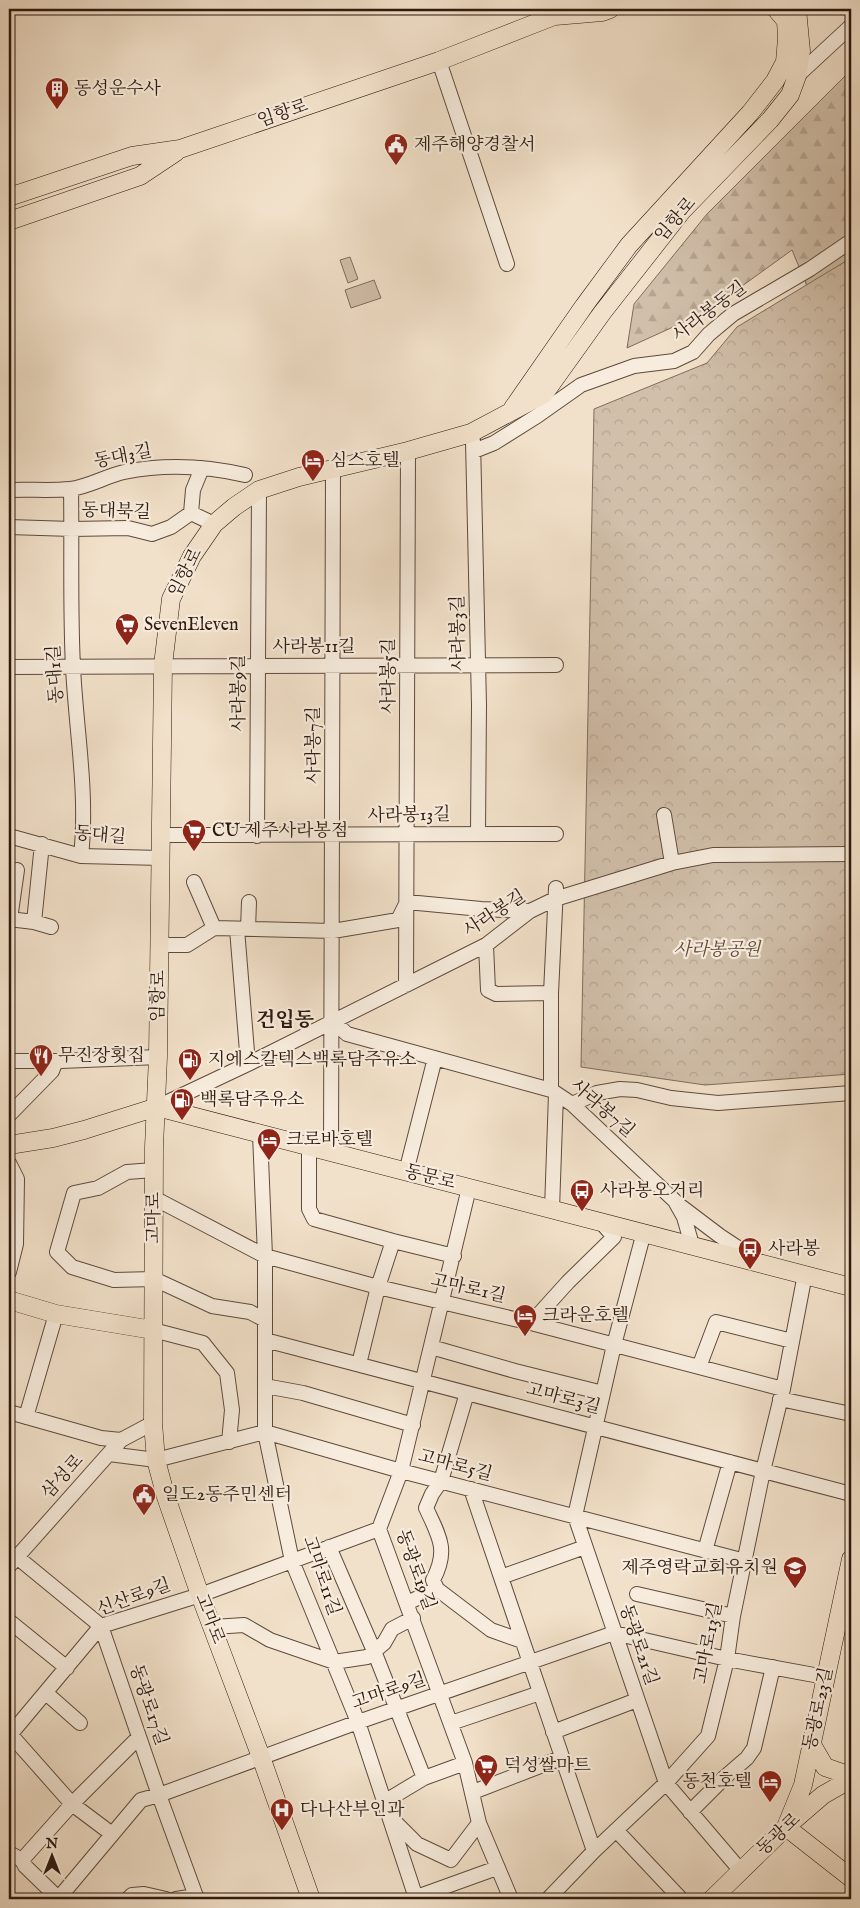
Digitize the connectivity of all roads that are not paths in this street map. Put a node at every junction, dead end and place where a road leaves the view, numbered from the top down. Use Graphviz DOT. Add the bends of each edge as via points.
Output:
graph roads {
  1 [pos="610,9"];
  2 [pos="560,12"];
  3 [pos="786,12"];
  4 [pos="851,26"];
  5 [pos="439,60"];
  6 [pos="797,76"];
  7 [pos="180,149"];
  8 [pos="9,197"];
  9 [pos="9,222"];
  10 [pos="851,241"];
  11 [pos="507,264"];
  12 [pos="573,375"];
  13 [pos="566,394"];
  14 [pos="510,412"];
  15 [pos="472,433"];
  16 [pos="408,451"];
  17 [pos="474,451"];
  18 [pos="202,468"];
  19 [pos="333,469"];
  20 [pos="245,475"];
  21 [pos="71,489"];
  22 [pos="9,490"];
  23 [pos="259,490"];
  24 [pos="191,513"];
  25 [pos="214,524"];
  26 [pos="9,527"];
  27 [pos="72,529"];
  28 [pos="162,665"];
  29 [pos="333,665"];
  30 [pos="478,665"];
  31 [pos="556,665"];
  32 [pos="258,666"];
  33 [pos="407,666"];
  34 [pos="9,667"];
  35 [pos="73,667"];
  36 [pos="664,815"];
  37 [pos="478,833"];
  38 [pos="556,834"];
  39 [pos="161,835"];
  40 [pos="407,835"];
  41 [pos="9,836"];
  42 [pos="257,836"];
  43 [pos="333,836"];
  44 [pos="42,844"];
  45 [pos="851,854"];
  46 [pos="81,856"];
  47 [pos="161,858"];
  48 [pos="672,863"];
  49 [pos="17,870"];
  50 [pos="194,882"];
  51 [pos="555,893"];
  52 [pos="249,902"];
  53 [pos="407,902"];
  54 [pos="530,911"];
  55 [pos="9,919"];
  56 [pos="34,922"];
  57 [pos="50,927"];
  58 [pos="214,928"];
  59 [pos="242,929"];
  60 [pos="333,930"];
  61 [pos="486,944"];
  62 [pos="160,945"];
  63 [pos="406,985"];
  64 [pos="551,993"];
  65 [pos="333,1021"];
  66 [pos="158,1057"];
  67 [pos="435,1058"];
  68 [pos="9,1061"];
  69 [pos="56,1061"];
  70 [pos="248,1064"];
  71 [pos="553,1092"];
  72 [pos="851,1093"];
  73 [pos="572,1104"];
  74 [pos="156,1107"];
  75 [pos="9,1115"];
  76 [pos="260,1134"];
  77 [pos="9,1145"];
  78 [pos="309,1147"];
  79 [pos="331,1153"];
  80 [pos="9,1163"];
  81 [pos="154,1170"];
  82 [pos="406,1172"];
  83 [pos="469,1188"];
  84 [pos="154,1198"];
  85 [pos="675,1201"];
  86 [pos="552,1209"];
  87 [pos="600,1221"];
  88 [pos="644,1232"];
  89 [pos="393,1241"];
  90 [pos="692,1245"];
  91 [pos="265,1256"];
  92 [pos="454,1256"];
  93 [pos="760,1262"];
  94 [pos="9,1272"];
  95 [pos="805,1274"];
  96 [pos="154,1279"];
  97 [pos="378,1287"];
  98 [pos="851,1287"];
  99 [pos="9,1300"];
  100 [pos="443,1301"];
  101 [pos="56,1314"];
  102 [pos="265,1320"];
  103 [pos="532,1323"];
  104 [pos="153,1330"];
  105 [pos="266,1340"];
  106 [pos="792,1341"];
  107 [pos="614,1345"];
  108 [pos="431,1348"];
  109 [pos="358,1364"];
  110 [pos="699,1367"];
  111 [pos="424,1381"];
  112 [pos="265,1386"];
  113 [pos="467,1393"];
  114 [pos="603,1393"];
  115 [pos="781,1394"];
  116 [pos="9,1412"];
  117 [pos="851,1414"];
  118 [pos="26,1417"];
  119 [pos="153,1423"];
  120 [pos="413,1425"];
  121 [pos="595,1426"];
  122 [pos="265,1432"];
  123 [pos="121,1440"];
  124 [pos="229,1442"];
  125 [pos="108,1454"];
  126 [pos="156,1460"];
  127 [pos="730,1462"];
  128 [pos="401,1471"];
  129 [pos="763,1471"];
  130 [pos="441,1481"];
  131 [pos="471,1489"];
  132 [pos="851,1494"];
  133 [pos="575,1516"];
  134 [pos="379,1529"];
  135 [pos="329,1547"];
  136 [pos="585,1548"];
  137 [pos="705,1550"];
  138 [pos="851,1559"];
  139 [pos="13,1561"];
  140 [pos="292,1561"];
  141 [pos="745,1561"];
  142 [pos="501,1577"];
  143 [pos="437,1589"];
  144 [pos="848,1593"];
  145 [pos="637,1594"];
  146 [pos="200,1595"];
  147 [pos="407,1603"];
  148 [pos="732,1616"];
  149 [pos="413,1618"];
  150 [pos="9,1622"];
  151 [pos="101,1626"];
  152 [pos="213,1627"];
  153 [pos="614,1633"];
  154 [pos="522,1641"];
  155 [pos="374,1651"];
  156 [pos="726,1659"];
  157 [pos="333,1662"];
  158 [pos="530,1663"];
  159 [pos="773,1667"];
  160 [pos="67,1668"];
  161 [pos="825,1677"];
  162 [pos="46,1693"];
  163 [pos="540,1693"];
  164 [pos="441,1694"];
  165 [pos="637,1700"];
  166 [pos="397,1709"];
  167 [pos="358,1722"];
  168 [pos="80,1723"];
  169 [pos="451,1723"];
  170 [pos="553,1732"];
  171 [pos="10,1735"];
  172 [pos="139,1737"];
  173 [pos="811,1743"];
  174 [pos="261,1757"];
  175 [pos="561,1758"];
  176 [pos="466,1763"];
  177 [pos="851,1777"];
  178 [pos="424,1778"];
  179 [pos="666,1783"];
  180 [pos="472,1792"];
  181 [pos="159,1795"];
  182 [pos="72,1804"];
  183 [pos="386,1809"];
  184 [pos="690,1812"];
  185 [pos="479,1823"];
  186 [pos="786,1827"];
  187 [pos="616,1830"];
  188 [pos="112,1834"];
  189 [pos="594,1851"];
  190 [pos="9,1853"];
  191 [pos="22,1860"];
  192 [pos="497,1868"];
  193 [pos="741,1871"];
  194 [pos="851,1878"];
  195 [pos="196,1898"];
  196 [pos="413,1898"];
  197 [pos="59,1899"];
  198 [pos="128,1899"];
  199 [pos="166,1899"];
  200 [pos="176,1899"];
  201 [pos="311,1899"];
  202 [pos="511,1899"];
  203 [pos="548,1899"];
  204 [pos="681,1899"];
  205 [pos="712,1899"];
  1 -- 2 [label="main road, 임항로" via="602,12"];
  2 -- 5 [label="main road, 임항로"];
  3 -- 6 [label="main road, 임항로" via="801,51"];
  3 -- 14 [label="main road, 임항로" via="785,62 776,81 630,245"];
  4 -- 6 [label="street"];
  5 -- 7 [label="main road, 임항로"];
  5 -- 11 [label="street"];
  6 -- 14 [label="main road, 임항로" via="790,95 775,114 682,211 544,394"];
  7 -- 8 [label="main road, 임항로" via="132,156"];
  7 -- 9 [label="main road, 임항로" via="140,176"];
  10 -- 13 [label="street, 사라봉동길" via="734,314 693,352 674,361 634,366 581,385"];
  12 -- 13 [label="street"];
  13 -- 17 [label="street, 사라봉동길" via="494,443"];
  14 -- 15 [label="main road, 임항로"];
  15 -- 16 [label="main road, 임항로"];
  15 -- 17 [label="street, 사라봉3길"];
  16 -- 19 [label="main road, 임항로"];
  16 -- 33 [label="street, 사라봉5길"];
  17 -- 30 [label="street, 사라봉3길"];
  18 -- 20 [label="street, 동대3길"];
  18 -- 21 [label="street, 동대3길" via="124,472"];
  18 -- 24 [label="street" via="193,490"];
  19 -- 23 [label="main road, 임항로"];
  19 -- 29 [label="street, 사라봉7길"];
  21 -- 22 [label="street, 동대3길"];
  21 -- 27 [label="street, 동대1길"];
  23 -- 25 [label="main road, 임항로"];
  23 -- 32 [label="street, 사라봉9길"];
  24 -- 25 [label="street"];
  24 -- 27 [label="street, 동대북길" via="152,534 128,528"];
  25 -- 28 [label="main road, 임항로" via="192,556 171,599"];
  26 -- 27 [label="street, 동대북길"];
  27 -- 35 [label="street, 동대1길"];
  28 -- 32 [label="street, 사라봉11길"];
  28 -- 35 [label="street, 사라봉11길"];
  28 -- 39 [label="main road, 임항로"];
  29 -- 32 [label="street, 사라봉11길"];
  29 -- 33 [label="street, 사라봉11길"];
  29 -- 43 [label="street, 사라봉7길"];
  30 -- 31 [label="street, 사라봉11길"];
  30 -- 33 [label="street, 사라봉11길"];
  30 -- 37 [label="street, 사라봉3길"];
  32 -- 42 [label="street, 사라봉9길"];
  33 -- 40 [label="street, 사라봉5길"];
  34 -- 35 [label="street, 사라봉11길"];
  35 -- 46 [label="street, 동대1길" via="84,802"];
  36 -- 48 [label="street"];
  37 -- 38 [label="street, 사라봉13길"];
  37 -- 40 [label="street, 사라봉13길"];
  39 -- 42 [label="street, 사라봉13길"];
  39 -- 47 [label="main road, 임항로"];
  40 -- 43 [label="street, 사라봉13길"];
  40 -- 53 [label="street, 사라봉5길"];
  41 -- 44 [label="street, 동대길"];
  42 -- 43 [label="street, 사라봉13길"];
  43 -- 60 [label="street, 사라봉7길"];
  44 -- 46 [label="street, 동대길"];
  44 -- 56 [label="street"];
  45 -- 48 [label="street, 사라봉길" via="713,856"];
  46 -- 47 [label="street, 동대길"];
  47 -- 62 [label="main road, 임항로"];
  48 -- 51 [label="street, 사라봉길"];
  49 -- 55 [label="street"];
  50 -- 58 [label="street"];
  51 -- 54 [label="street, 사라봉길"];
  51 -- 64 [label="street"];
  52 -- 59 [label="street"];
  53 -- 54 [label="street"];
  53 -- 60 [label="street" via="398,920"];
  53 -- 63 [label="street, 사라봉5길"];
  54 -- 61 [label="street, 사라봉길"];
  55 -- 56 [label="street"];
  56 -- 57 [label="street"];
  58 -- 59 [label="street"];
  58 -- 62 [label="street, 임항로" via="187,944"];
  59 -- 60 [label="street"];
  59 -- 70 [label="street"];
  60 -- 65 [label="street, 사라봉7길"];
  61 -- 63 [label="street, 사라봉길"];
  61 -- 64 [label="street" via="488,990 496,994"];
  62 -- 66 [label="main road, 임항로"];
  63 -- 65 [label="street, 사라봉길"];
  64 -- 71 [label="street"];
  65 -- 67 [label="street, 사라봉7길" via="347,1034"];
  65 -- 70 [label="street, 사라봉길"];
  65 -- 79 [label="street, 사라봉7길"];
  66 -- 69 [label="street"];
  66 -- 74 [label="main road, 임항로"];
  67 -- 71 [label="street, 사라봉7길"];
  67 -- 82 [label="street"];
  68 -- 69 [label="street"];
  69 -- 75 [label="street" via="52,1071"];
  70 -- 74 [label="street, 사라봉길"];
  71 -- 73 [label="street, 사라봉7길"];
  71 -- 86 [label="street"];
  72 -- 73 [label="street" via="718,1103 620,1089 597,1093"];
  73 -- 85 [label="street, 사라봉7길"];
  74 -- 76 [label="main road, 동문로"];
  74 -- 77 [label="main road" via="84,1130"];
  74 -- 81 [label="main road, 고마로"];
  76 -- 78 [label="main road, 동문로"];
  76 -- 91 [label="street, 고마로11길"];
  78 -- 79 [label="main road, 동문로"];
  78 -- 89 [label="street" via="309,1209 314,1220"];
  79 -- 82 [label="main road, 동문로"];
  80 -- 94 [label="street" via="17,1179 16,1244"];
  81 -- 84 [label="main road, 고마로"];
  81 -- 96 [label="street" via="127,1172 98,1188 74,1192 58,1252 72,1267 114,1280"];
  82 -- 83 [label="main road, 동문로"];
  83 -- 86 [label="main road, 동문로"];
  83 -- 92 [label="street, 동광로19길"];
  84 -- 91 [label="street, 고마로1길"];
  84 -- 96 [label="main road, 고마로"];
  85 -- 90 [label="street, 사라봉7길" via="684,1217"];
  85 -- 93 [label="street"];
  86 -- 87 [label="main road, 동문로"];
  87 -- 88 [label="main road, 동문로"];
  87 -- 103 [label="street" via="614,1237"];
  88 -- 90 [label="main road, 동문로"];
  88 -- 107 [label="street, 동광로21길"];
  89 -- 92 [label="street"];
  89 -- 97 [label="street"];
  90 -- 93 [label="main road, 동문로"];
  91 -- 97 [label="street, 고마로1길"];
  91 -- 102 [label="street, 고마로11길"];
  92 -- 100 [label="street, 동광로19길"];
  93 -- 95 [label="main road, 동문로"];
  95 -- 98 [label="main road, 동문로"];
  95 -- 106 [label="street, 고마로13길"];
  96 -- 102 [label="street" via="212,1306 250,1312"];
  96 -- 104 [label="main road, 고마로"];
  97 -- 100 [label="street, 고마로1길"];
  97 -- 109 [label="street"];
  99 -- 101 [label="main road"];
  100 -- 103 [label="street, 고마로1길"];
  100 -- 108 [label="street, 동광로19길"];
  101 -- 104 [label="main road"];
  101 -- 118 [label="street"];
  102 -- 105 [label="street, 고마로11길"];
  103 -- 107 [label="street, 고마로1길"];
  104 -- 119 [label="main road, 고마로"];
  104 -- 124 [label="street" via="203,1343 227,1373 232,1410"];
  105 -- 109 [label="street, 고마로3길"];
  105 -- 112 [label="street, 고마로11길"];
  106 -- 110 [label="street" via="716,1322"];
  106 -- 115 [label="street, 고마로13길"];
  107 -- 110 [label="street, 고마로1길"];
  107 -- 114 [label="street, 동광로21길"];
  108 -- 111 [label="street, 동광로19길"];
  108 -- 114 [label="street"];
  109 -- 111 [label="street, 고마로3길"];
  110 -- 115 [label="street, 고마로1길"];
  111 -- 113 [label="street, 고마로3길"];
  111 -- 120 [label="street, 동광로19길"];
  112 -- 120 [label="street"];
  112 -- 122 [label="street, 고마로11길"];
  113 -- 121 [label="street, 고마로3길"];
  113 -- 130 [label="street"];
  114 -- 121 [label="street, 동광로21길"];
  115 -- 117 [label="street, 고마로1길"];
  115 -- 129 [label="street, 고마로13길"];
  116 -- 118 [label="street"];
  118 -- 123 [label="street" via="101,1438"];
  119 -- 123 [label="street, 삼성로"];
  119 -- 126 [label="main road, 고마로"];
  120 -- 128 [label="street, 동광로19길"];
  121 -- 127 [label="street, 고마로3길"];
  121 -- 133 [label="street, 동광로21길"];
  122 -- 124 [label="street"];
  122 -- 128 [label="street, 고마로5길"];
  122 -- 140 [label="street, 고마로11길"];
  123 -- 125 [label="street, 삼성로"];
  124 -- 126 [label="street"];
  125 -- 126 [label="street"];
  125 -- 139 [label="street, 삼성로"];
  126 -- 146 [label="main road, 고마로"];
  127 -- 129 [label="street, 고마로3길"];
  127 -- 137 [label="street"];
  128 -- 130 [label="street, 고마로5길"];
  128 -- 134 [label="street, 동광로19길"];
  129 -- 132 [label="street, 고마로3길"];
  129 -- 141 [label="street, 고마로13길"];
  130 -- 131 [label="street, 고마로5길"];
  130 -- 143 [label="street" via="426,1508 441,1543 442,1559 433,1580"];
  131 -- 133 [label="street, 고마로5길"];
  131 -- 142 [label="street"];
  133 -- 136 [label="street, 동광로21길"];
  133 -- 137 [label="street, 고마로5길"];
  134 -- 135 [label="street, 신산로9길"];
  134 -- 147 [label="street, 동광로19길"];
  135 -- 140 [label="street, 신산로9길"];
  135 -- 155 [label="street"];
  136 -- 142 [label="street"];
  136 -- 153 [label="street, 동광로21길"];
  137 -- 141 [label="street, 고마로5길"];
  138 -- 144 [label="main road, 동광로23길"];
  139 -- 151 [label="street"];
  140 -- 146 [label="street, 신산로9길"];
  140 -- 157 [label="street, 고마로11길"];
  141 -- 148 [label="street, 고마로13길"];
  142 -- 154 [label="street"];
  143 -- 147 [label="street"];
  143 -- 154 [label="street" via="491,1630"];
  144 -- 161 [label="main road, 동광로23길"];
  145 -- 148 [label="street"];
  146 -- 151 [label="street, 신산로9길"];
  146 -- 152 [label="main road, 고마로"];
  147 -- 149 [label="street, 동광로19길"];
  148 -- 156 [label="street, 고마로13길"];
  149 -- 155 [label="street" via="392,1629 384,1643"];
  149 -- 164 [label="street, 동광로19길"];
  150 -- 160 [label="street"];
  151 -- 160 [label="street, 신산로9길"];
  151 -- 172 [label="street, 동광로17길"];
  152 -- 157 [label="street" via="244,1625 270,1640"];
  152 -- 174 [label="main road, 고마로"];
  153 -- 156 [label="street"];
  153 -- 158 [label="street, 고마로9길"];
  153 -- 165 [label="street, 동광로21길"];
  154 -- 158 [label="street"];
  155 -- 157 [label="street" via="367,1657"];
  155 -- 166 [label="street"];
  156 -- 159 [label="street"];
  156 -- 179 [label="street, 고마로13길" via="708,1736"];
  157 -- 167 [label="street, 고마로11길"];
  158 -- 163 [label="street"];
  158 -- 164 [label="street, 고마로9길"];
  159 -- 161 [label="street"];
  159 -- 184 [label="street" via="754,1748"];
  160 -- 162 [label="street, 신산로9길"];
  161 -- 173 [label="main road, 동광로23길"];
  162 -- 168 [label="street"];
  162 -- 171 [label="street, 신산로9길"];
  163 -- 169 [label="street"];
  163 -- 170 [label="street"];
  164 -- 166 [label="street, 고마로9길"];
  164 -- 169 [label="street, 동광로19길"];
  165 -- 170 [label="street"];
  165 -- 179 [label="street, 동광로21길"];
  166 -- 167 [label="street, 고마로9길"];
  166 -- 178 [label="street"];
  167 -- 174 [label="street, 고마로9길"];
  167 -- 183 [label="street, 고마로11길"];
  169 -- 176 [label="street, 동광로19길"];
  170 -- 175 [label="street"];
  171 -- 182 [label="street"];
  172 -- 181 [label="street, 동광로17길"];
  172 -- 182 [label="street"];
  173 -- 177 [label="main road" via="825,1767"];
  173 -- 186 [label="main road, 동광로23길" via="803,1785"];
  174 -- 181 [label="street, 고마로9길"];
  174 -- 201 [label="main road, 고마로"];
  175 -- 180 [label="street"];
  175 -- 189 [label="street"];
  176 -- 178 [label="street"];
  176 -- 180 [label="street, 동광로19길"];
  177 -- 186 [label="main road, 동광로" via="823,1795"];
  178 -- 183 [label="street"];
  179 -- 184 [label="street, 동광로21길"];
  179 -- 187 [label="street, 고마로13길"];
  180 -- 185 [label="street, 동광로19길"];
  181 -- 188 [label="street, 고마로9길" via="141,1800"];
  181 -- 195 [label="street, 동광로17길"];
  182 -- 188 [label="street"];
  182 -- 191 [label="street"];
  183 -- 185 [label="street" via="417,1844 451,1860"];
  183 -- 196 [label="street, 고마로11길"];
  184 -- 193 [label="street, 동광로21길"];
  185 -- 192 [label="street, 동광로19길"];
  186 -- 193 [label="main road, 동광로"];
  186 -- 194 [label="main road"];
  187 -- 189 [label="street, 고마로13길"];
  187 -- 204 [label="street"];
  188 -- 197 [label="street, 고마로9길"];
  189 -- 203 [label="street, 고마로13길"];
  190 -- 191 [label="street"];
  191 -- 197 [label="street"];
  192 -- 196 [label="street"];
  192 -- 202 [label="street, 동광로19길"];
  193 -- 205 [label="main road, 동광로"];
  195 -- 200 [label="street"];
  198 -- 199 [label="street" via="132,1895 144,1894"];
}
